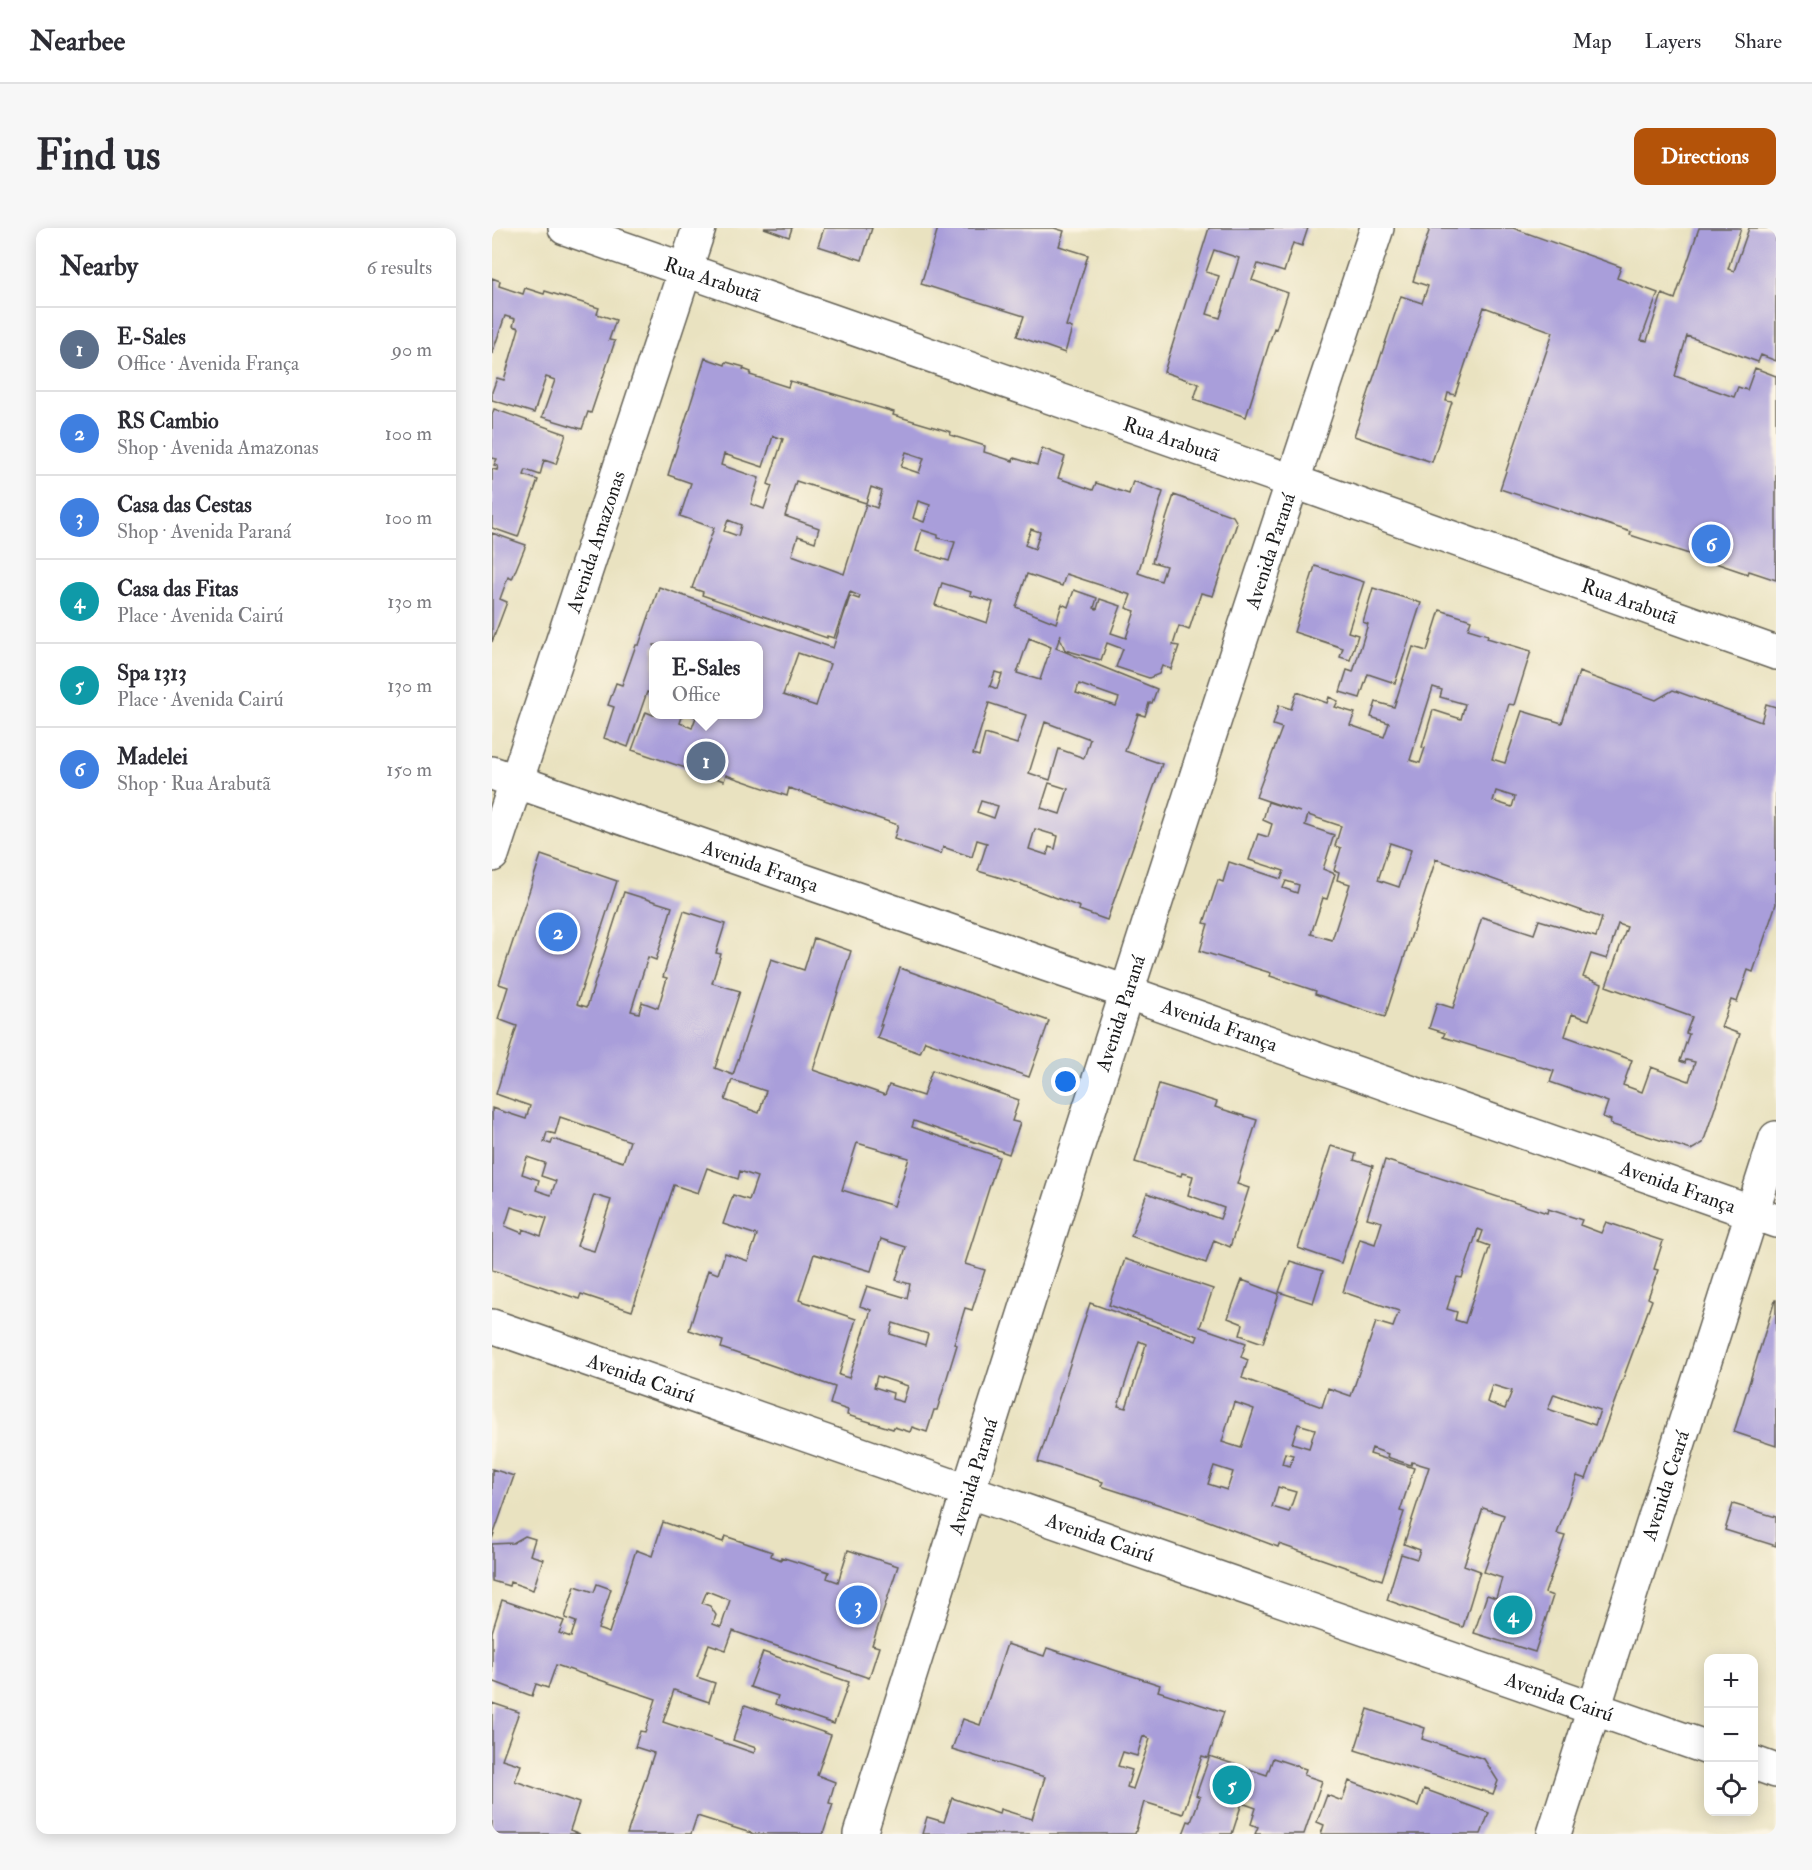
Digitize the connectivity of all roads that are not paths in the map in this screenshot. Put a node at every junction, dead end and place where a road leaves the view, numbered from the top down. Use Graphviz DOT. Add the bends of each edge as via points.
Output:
graph roads {
  1 [pos="565,228"];
  2 [pos="699,228"];
  3 [pos="1377,228"];
  4 [pos="685,270"];
  5 [pos="1292,481"];
  6 [pos="1776,653"];
  7 [pos="504,777"];
  8 [pos="492,855"];
  9 [pos="1126,992"];
  10 [pos="1776,1138"];
  11 [pos="1764,1217"];
  12 [pos="492,1326"];
  13 [pos="968,1492"];
  14 [pos="1593,1709"];
  15 [pos="1704,1747"];
  16 [pos="1758,1764"];
  17 [pos="1776,1771"];
  18 [pos="860,1834"];
  19 [pos="1554,1834"];
  1 -- 4 [label="street, Rua Arabutã"];
  2 -- 4 [label="street, Avenida Amazonas"];
  3 -- 5 [label="street, Avenida Paraná"];
  4 -- 5 [label="street, Rua Arabutã"];
  4 -- 7 [label="street, Avenida Amazonas"];
  5 -- 6 [label="street, Rua Arabutã"];
  5 -- 9 [label="street, Avenida Paraná"];
  7 -- 8 [label="street, Avenida Amazonas"];
  7 -- 9 [label="street, Avenida França"];
  9 -- 11 [label="street, Avenida França"];
  9 -- 13 [label="street, Avenida Paraná"];
  10 -- 11 [label="street, Avenida Ceará"];
  11 -- 14 [label="street, Avenida Ceará"];
  12 -- 13 [label="street, Avenida Cairú"];
  13 -- 14 [label="street, Avenida Cairú"];
  13 -- 18 [label="street, Avenida Paraná"];
  14 -- 15 [label="street, Avenida Cairú"];
  14 -- 19 [label="street, Avenida Ceará"];
  16 -- 17 [label="street"];
}
